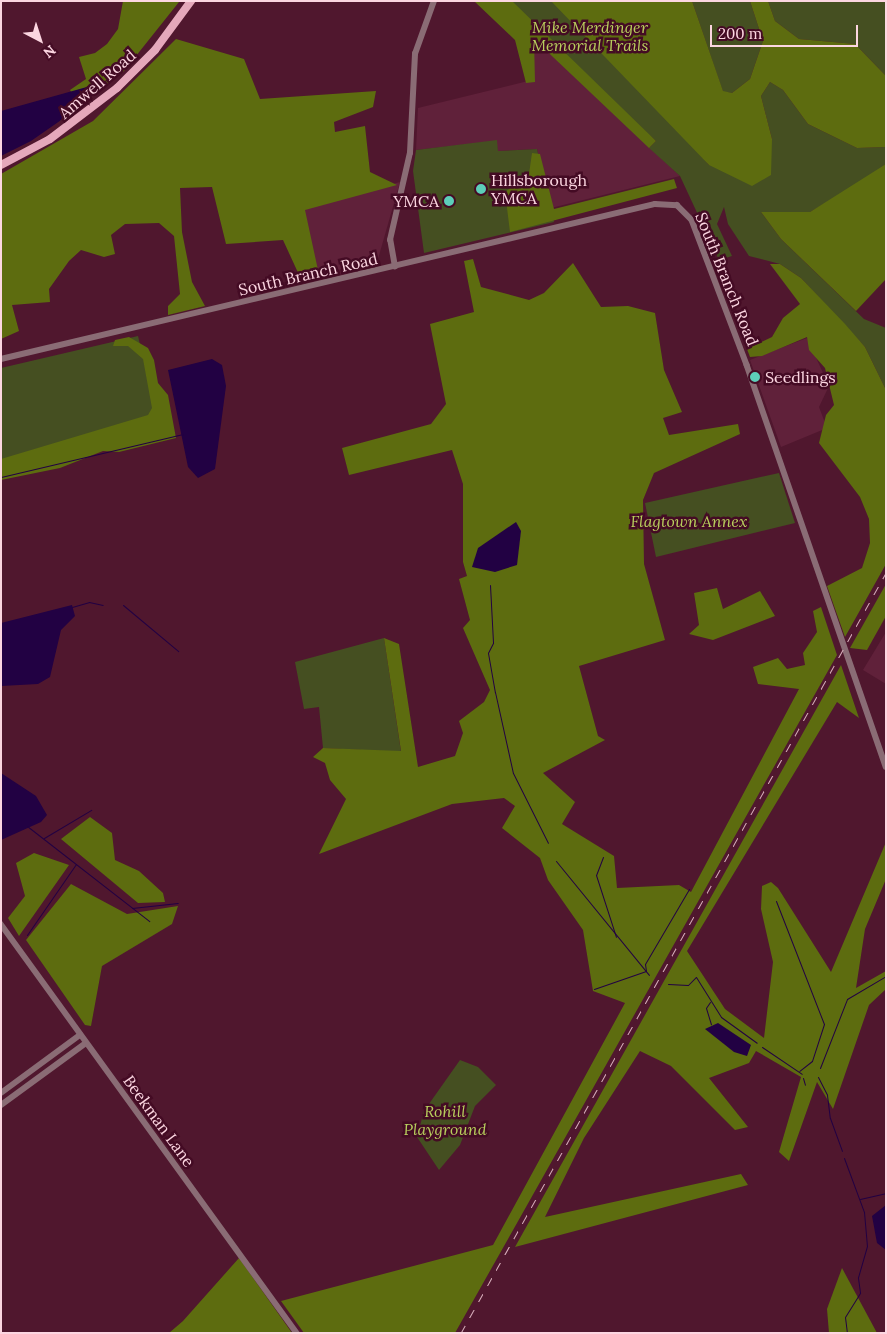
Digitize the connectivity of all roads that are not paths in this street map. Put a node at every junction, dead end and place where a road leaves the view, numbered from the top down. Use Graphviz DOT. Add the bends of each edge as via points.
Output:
graph roads {
  1 [pos="191,1"];
  2 [pos="434,1"];
  3 [pos="1,165"];
  4 [pos="395,267"];
  5 [pos="1,359"];
  6 [pos="886,768"];
  7 [pos="1,924"];
  8 [pos="80,1035"];
  9 [pos="86,1043"];
  10 [pos="1,1093"];
  11 [pos="1,1106"];
  12 [pos="297,1333"];
  1 -- 3 [label="main road, Amwell Road" via="155,50 112,94 50,139"];
  2 -- 4 [label="street" via="415,54 410,152 390,240"];
  4 -- 5 [label="street, South Branch Road"];
  4 -- 6 [label="street, South Branch Road" via="655,204 681,207 695,227 760,401 849,668"];
  7 -- 8 [label="street, Beekman Lane"];
  8 -- 9 [label="street, Beekman Lane"];
  8 -- 10 [label="street"];
  9 -- 11 [label="street"];
  9 -- 12 [label="street, Beekman Lane"];
}
